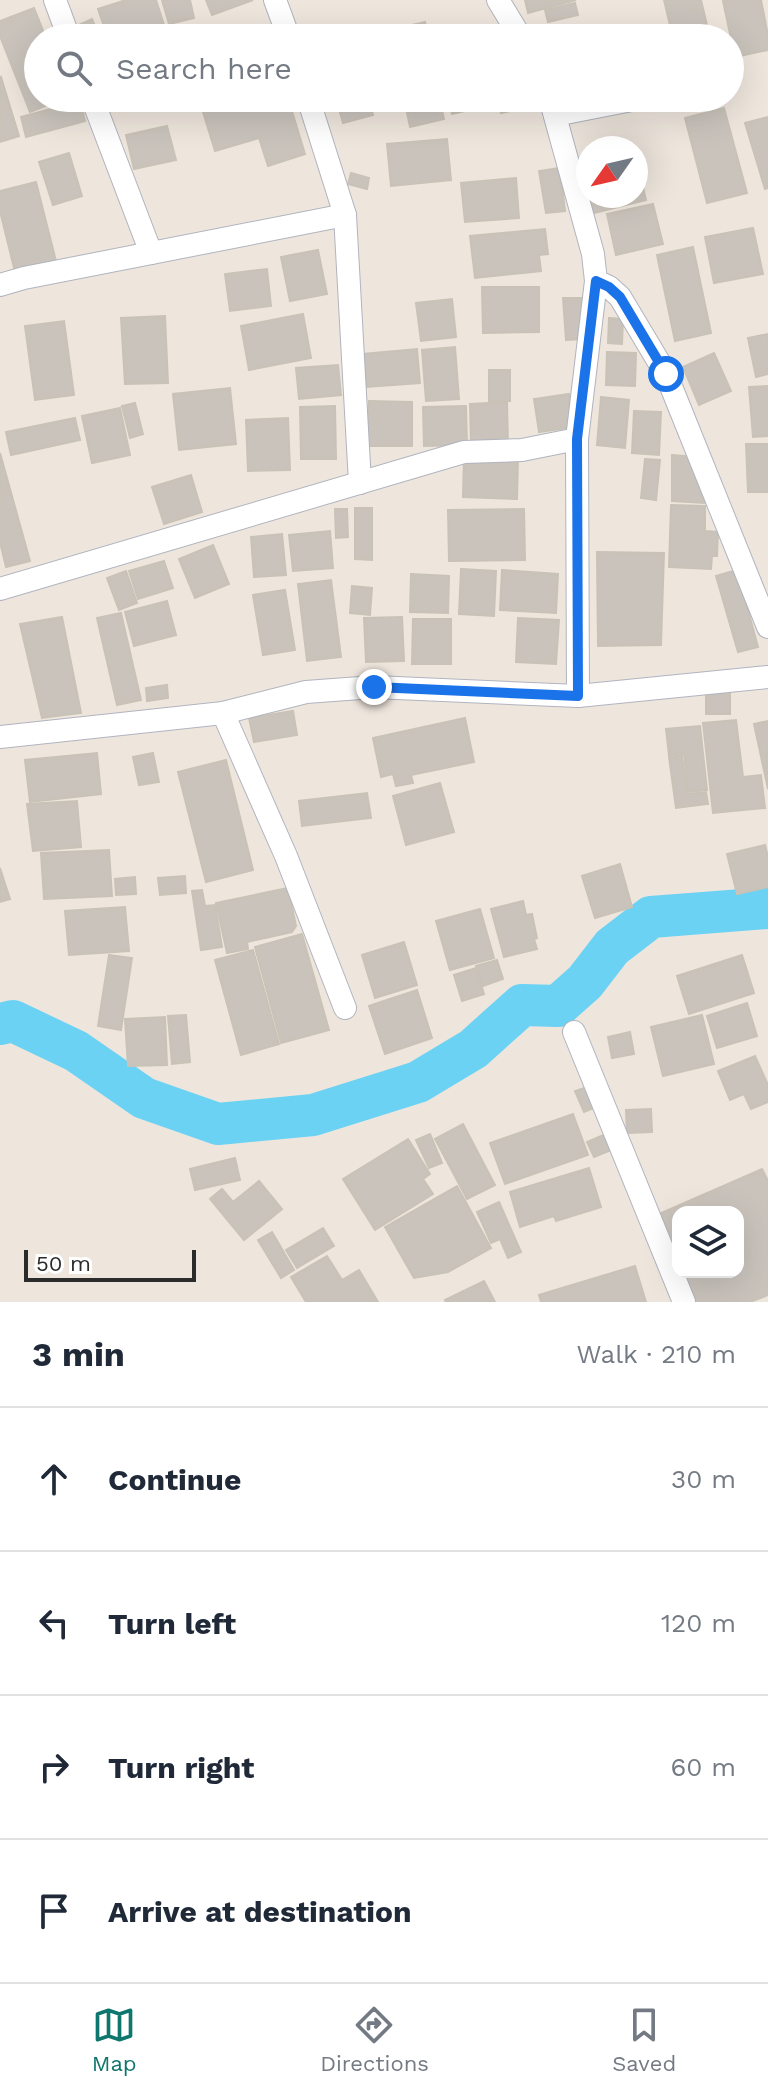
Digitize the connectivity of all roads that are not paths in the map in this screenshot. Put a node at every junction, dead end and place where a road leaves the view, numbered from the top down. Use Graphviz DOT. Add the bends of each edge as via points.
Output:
graph roads {
  1 [pos="55,0"];
  2 [pos="275,0"];
  3 [pos="498,0"];
  4 [pos="64,24"];
  5 [pos="284,24"];
  6 [pos="513,24"];
  7 [pos="97,112"];
  8 [pos="312,112"];
  9 [pos="555,112"];
  10 [pos="345,215"];
  11 [pos="151,253"];
  12 [pos="596,281"];
  13 [pos="0,285"];
  14 [pos="577,439"];
  15 [pos="360,483"];
  16 [pos="0,589"];
  17 [pos="768,627"];
  18 [pos="768,677"];
  19 [pos="578,696"];
  20 [pos="223,713"];
  21 [pos="0,737"];
  22 [pos="345,1008"];
  23 [pos="574,1032"];
  24 [pos="684,1302"];
  1 -- 4 [label="street"];
  2 -- 5 [label="street"];
  3 -- 6 [label="street"];
  7 -- 11 [label="street"];
  8 -- 10 [label="street"];
  9 -- 12 [label="street"];
  10 -- 11 [label="street"];
  10 -- 15 [label="street"];
  11 -- 13 [label="street"];
  12 -- 14 [label="street"];
  12 -- 17 [label="street" via="620,297 666,374"];
  14 -- 15 [label="street" via="522,450 464,452"];
  14 -- 19 [label="street"];
  15 -- 16 [label="street"];
  18 -- 19 [label="street"];
  19 -- 20 [label="street" via="374,687 306,692"];
  20 -- 21 [label="street"];
  20 -- 22 [label="street"];
  23 -- 24 [label="street"];
}
